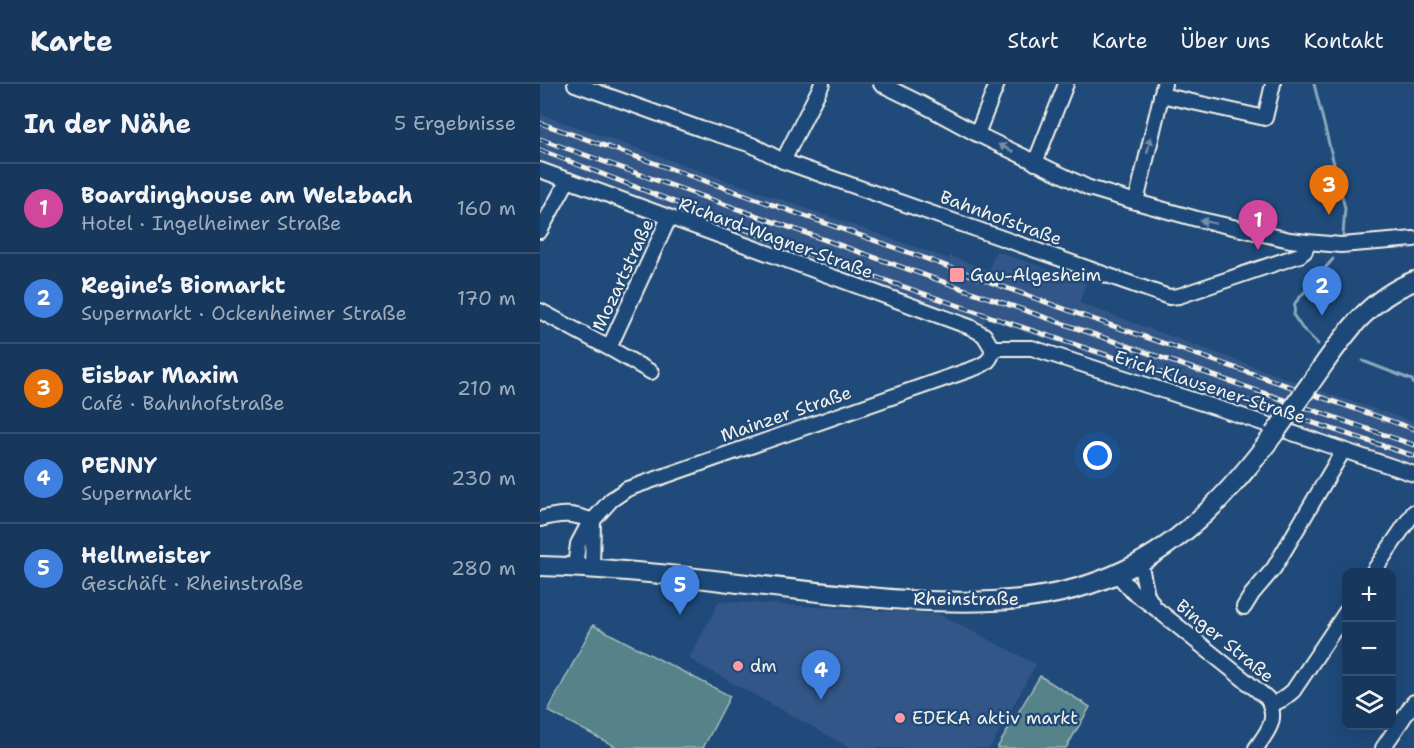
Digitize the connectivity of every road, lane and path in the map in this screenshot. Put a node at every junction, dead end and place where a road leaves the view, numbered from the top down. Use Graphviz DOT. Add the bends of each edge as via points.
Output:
graph roads {
  1 [pos="575,84"];
  2 [pos="822,84"];
  3 [pos="881,84"];
  4 [pos="997,84"];
  5 [pos="1066,84"];
  6 [pos="1273,84"];
  7 [pos="1163,89"];
  8 [pos="977,134"];
  9 [pos="783,161"];
  10 [pos="1035,163"];
  11 [pos="540,171"];
  12 [pos="568,180"];
  13 [pos="1136,202"];
  14 [pos="669,218"];
  15 [pos="540,231"];
  16 [pos="1414,239"];
  17 [pos="1307,242"];
  18 [pos="1414,281"];
  19 [pos="540,311"];
  20 [pos="609,348"];
  21 [pos="992,348"];
  22 [pos="651,372"];
  23 [pos="1343,451"];
  24 [pos="1414,474"];
  25 [pos="1414,512"];
  26 [pos="540,519"];
  27 [pos="593,521"];
  28 [pos="1140,562"];
  29 [pos="540,566"];
  30 [pos="584,568"];
  31 [pos="1376,568"];
  32 [pos="1117,574"];
  33 [pos="1154,607"];
  34 [pos="1244,607"];
  35 [pos="1342,619"];
  36 [pos="1414,702"];
  37 [pos="1271,705"];
  38 [pos="1256,748"];
  39 [pos="1383,748"];
  1 -- 9 [label="street, Bahnhofstraße" via="752,145"];
  2 -- 9 [label="street"];
  3 -- 8 [label="street"];
  4 -- 8 [label="street"];
  5 -- 10 [label="street"];
  6 -- 7 [label="street" via="1265,118"];
  13 -- 7 [label="street, one-way"];
  10 -- 8 [label="street, one-way"];
  9 -- 17 [label="street, Bahnhofstraße" via="1169,297 1300,255"];
  10 -- 13 [label="street" via="1089,189"];
  11 -- 12 [label="street, Richard-Wagner-Straße"];
  12 -- 14 [label="street, Richard-Wagner-Straße"];
  12 -- 15 [label="street"];
  17 -- 13 [label="street, one-way"];
  14 -- 20 [label="street, Mozartstraße"];
  14 -- 21 [label="street, Richard-Wagner-Straße" via="970,327 984,335"];
  16 -- 17 [label="street" via="1341,245"];
  18 -- 28 [label="main road, Rheinstraße, bridge" via="1383,298 1357,320 1242,475 1201,519"];
  19 -- 20 [label="street"];
  20 -- 22 [label="street"];
  21 -- 23 [label="street, Erich-Klausener-Straße" via="1032,348"];
  21 -- 27 [label="street, Mainzer Straße" via="987,362 975,368 627,489"];
  23 -- 24 [label="street, Erich-Klausener-Straße"];
  23 -- 34 [label="street" via="1274,568"];
  25 -- 31 [label="street"];
  26 -- 27 [label="street" via="566,514"];
  27 -- 30 [label="street, Mainzer Straße" via="578,544"];
  28 -- 32 [label="main road, Rheinstraße"];
  28 -- 33 [label="street, Binger Straße" via="1147,595"];
  29 -- 30 [label="main road, Rheinstraße"];
  30 -- 32 [label="main road, Rheinstraße" via="866,597 975,603 1040,597"];
  32 -- 33 [label="street, Binger Straße"];
  33 -- 37 [label="street, Binger Straße" via="1263,694"];
  35 -- 37 [label="street, Binger Straße" via="1293,691"];
  36 -- 39 [label="street"];
  37 -- 38 [label="street, Binger Straße" via="1272,721"];
}
